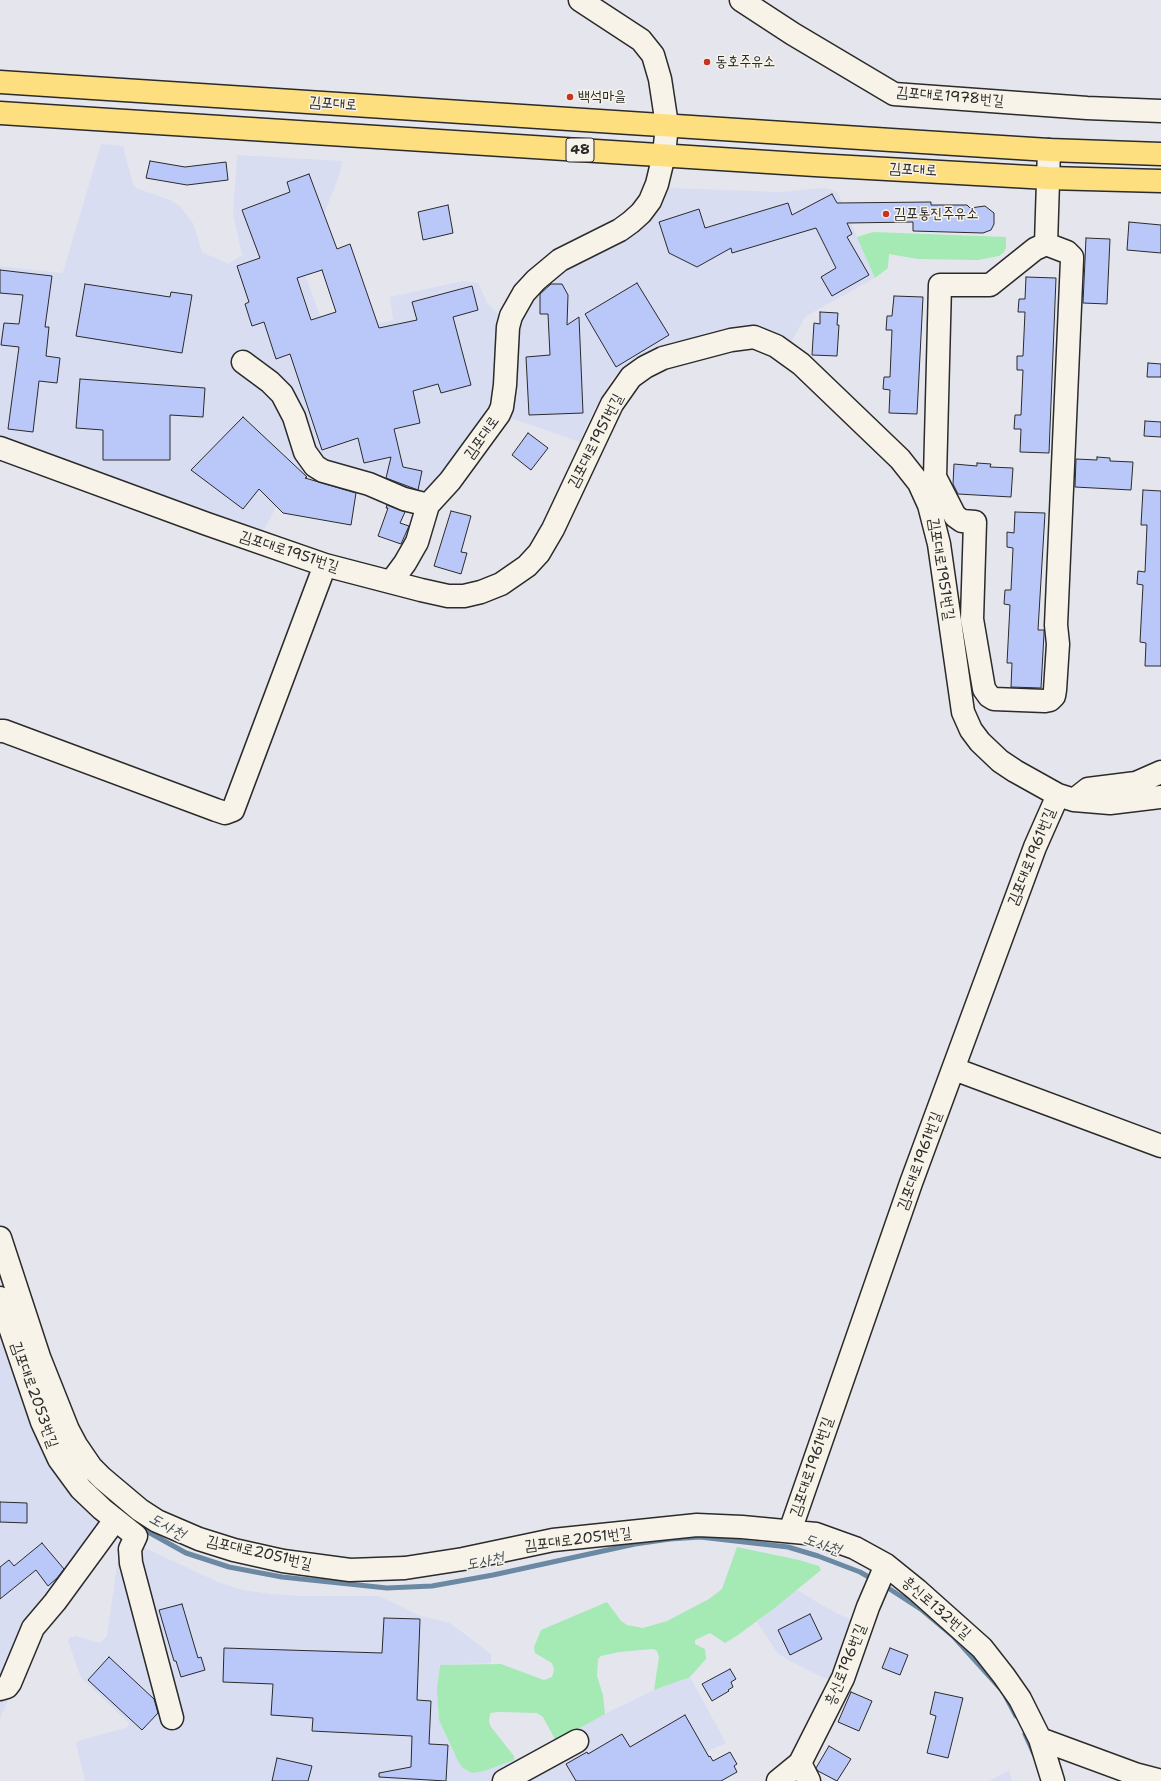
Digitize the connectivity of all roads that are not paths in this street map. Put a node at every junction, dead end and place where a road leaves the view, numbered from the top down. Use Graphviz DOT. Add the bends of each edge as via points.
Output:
graph roads {
  1 [pos="580,0"];
  2 [pos="741,0"];
  3 [pos="0,82"];
  4 [pos="1161,111"];
  5 [pos="0,113"];
  6 [pos="667,125"];
  7 [pos="1049,150"];
  8 [pos="1161,154"];
  9 [pos="664,155"];
  10 [pos="1048,178"];
  11 [pos="1161,181"];
  12 [pos="1046,244"];
  13 [pos="243,362"];
  14 [pos="0,448"];
  15 [pos="428,505"];
  16 [pos="325,565"];
  17 [pos="390,582"];
  18 [pos="0,731"];
  19 [pos="1161,772"];
  20 [pos="1066,797"];
  21 [pos="1161,797"];
  22 [pos="954,1069"];
  23 [pos="1161,1146"];
  24 [pos="0,1238"];
  25 [pos="0,1298"];
  26 [pos="115,1520"];
  27 [pos="143,1526"];
  28 [pos="790,1531"];
  29 [pos="881,1576"];
  30 [pos="0,1689"];
  31 [pos="172,1718"];
  32 [pos="1040,1740"];
  33 [pos="577,1741"];
  34 [pos="805,1772"];
  35 [pos="504,1781"];
  36 [pos="778,1781"];
  37 [pos="1053,1781"];
  38 [pos="1161,1781"];
  1 -- 6 [label="lane" via="641,40 653,55 660,79"];
  2 -- 4 [label="lane, 김포대로1978번길" via="894,94"];
  3 -- 6 [label="main road, 김포대로 / 48"];
  5 -- 9 [label="main road, 김포대로 / 48"];
  6 -- 7 [label="main road, 김포대로 / 48"];
  6 -- 9 [label="lane, 김포대로"];
  7 -- 8 [label="main road, 김포대로 / 48"];
  7 -- 10 [label="lane"];
  9 -- 10 [label="main road, 김포대로 / 48"];
  9 -- 15 [label="lane, 김포대로" via="650,202 641,213 620,230 560,260 524,293 508,327 505,385 499,414 450,481"];
  10 -- 11 [label="main road, 김포대로 / 48"];
  10 -- 12 [label="lane"];
  12 -- 12 [label="lane" via="1067,252 1072,257 1055,690 1054,696 1045,701 994,699 984,689 972,619 975,522 962,521 955,516 935,476 940,285 990,286 1035,249"];
  13 -- 15 [label="lane" via="282,394 294,417 305,452 315,466 404,499"];
  14 -- 16 [label="lane, 김포대로1951번길"];
  15 -- 17 [label="lane" via="414,547"];
  16 -- 17 [label="lane, 김포대로1951번길"];
  16 -- 18 [label="lane" via="233,810 225,813 216,810"];
  17 -- 20 [label="lane, 김포대로1951번길" via="448,596 464,596 481,592 516,575 539,553 553,529 612,404 631,377 663,358 746,337 760,339 776,346 801,364 900,459 919,483 929,505 939,544 966,721 980,742 1000,761"];
  19 -- 20 [label="lane, 김포대로1961번길" via="1136,783 1088,789"];
  20 -- 21 [label="lane, 김포대로1951번길" via="1110,803"];
  20 -- 22 [label="lane, 김포대로1961번길" via="1035,847"];
  22 -- 23 [label="lane"];
  22 -- 28 [label="lane, 김포대로1961번길" via="911,1183"];
  24 -- 27 [label="lane, 김포대로2051번길" via="39,1357 68,1430 91,1467 118,1493"];
  25 -- 26 [label="lane, 김포대로2053번길" via="50,1443 67,1472"];
  26 -- 27 [label="lane, 김포대로2053번길"];
  26 -- 30 [label="lane" via="33,1628 10,1683"];
  27 -- 28 [label="lane, 김포대로2051번길" via="283,1561 350,1570 405,1568 553,1540 697,1525"];
  27 -- 31 [label="lane" via="130,1549 131,1563"];
  28 -- 29 [label="lane, 흥신로132번길" via="816,1534 855,1548"];
  29 -- 32 [label="lane, 흥신로132번길" via="917,1590 982,1648 1020,1699"];
  29 -- 34 [label="lane, 흥신로196번길"];
  32 -- 37 [label="lane, 흥신로132번길"];
  32 -- 38 [label="lane"];
  33 -- 35 [label="lane"];
  34 -- 36 [label="lane, 흥신로196번길"];
}
